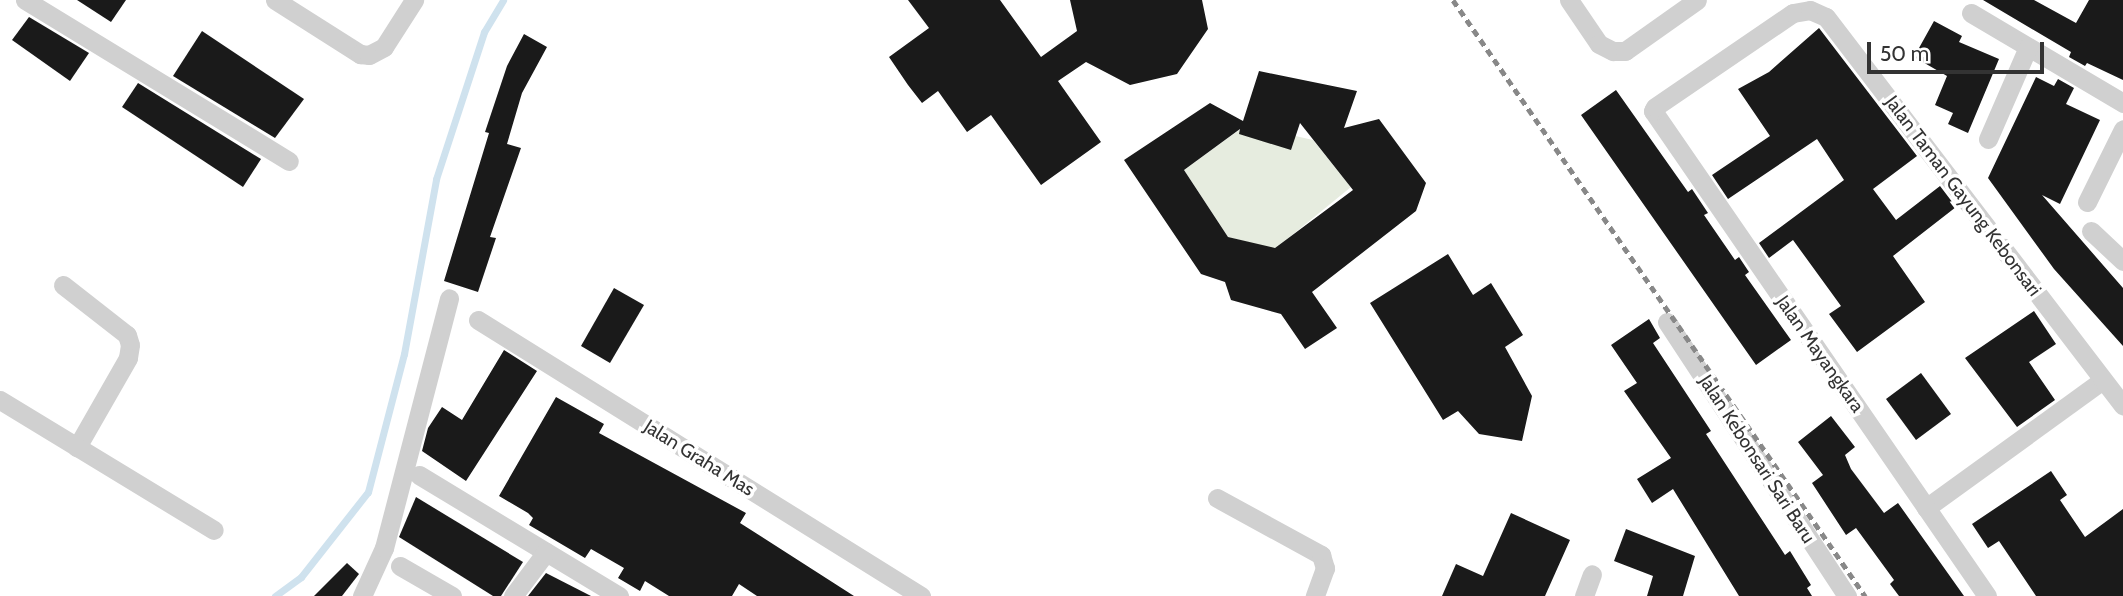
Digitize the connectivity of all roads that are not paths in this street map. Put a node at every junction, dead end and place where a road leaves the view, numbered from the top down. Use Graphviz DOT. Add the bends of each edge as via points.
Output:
graph roads {
  1 [pos="25,0"];
  2 [pos="275,0"];
  3 [pos="414,0"];
  4 [pos="1569,0"];
  5 [pos="1697,0"];
  6 [pos="1971,13"];
  7 [pos="2028,47"];
  8 [pos="2123,103"];
  9 [pos="1653,111"];
  10 [pos="2123,129"];
  11 [pos="1988,139"];
  12 [pos="289,161"];
  13 [pos="2087,202"];
  14 [pos="2091,231"];
  15 [pos="2123,261"];
  16 [pos="63,285"];
  17 [pos="449,298"];
  18 [pos="478,320"];
  19 [pos="1667,322"];
  20 [pos="2103,380"];
  21 [pos="0,400"];
  22 [pos="2123,405"];
  23 [pos="77,447"];
  24 [pos="419,475"];
  25 [pos="1217,498"];
  26 [pos="1926,508"];
  27 [pos="214,530"];
  28 [pos="546,552"];
  29 [pos="400,566"];
  30 [pos="1592,574"];
  31 [pos="362,596"];
  32 [pos="452,596"];
  33 [pos="513,596"];
  34 [pos="619,596"];
  35 [pos="921,596"];
  36 [pos="1315,596"];
  37 [pos="1584,596"];
  38 [pos="1847,596"];
  39 [pos="1987,596"];
  1 -- 12 [label="street"];
  2 -- 3 [label="street" via="360,54 369,55 384,47"];
  4 -- 5 [label="street" via="1599,44 1613,51 1625,51"];
  6 -- 7 [label="street"];
  7 -- 8 [label="street"];
  7 -- 11 [label="street"];
  9 -- 20 [label="street, Jalan Taman Gayung Kebonsari" via="1685,83 1793,13 1810,10 1826,17"];
  9 -- 26 [label="street, Jalan Mayangkara"];
  10 -- 13 [label="street"];
  14 -- 15 [label="street"];
  16 -- 23 [label="street" via="127,335 130,345 128,358"];
  17 -- 31 [label="street" via="384,548"];
  18 -- 35 [label="street, Jalan Graha Mas"];
  19 -- 38 [label="street, Jalan Kebonsari Sari Baru"];
  20 -- 22 [label="street, Jalan Taman Gayung Kebonsari"];
  20 -- 26 [label="street"];
  21 -- 23 [label="street"];
  23 -- 27 [label="street"];
  24 -- 28 [label="street"];
  25 -- 36 [label="street" via="1321,555 1325,568"];
  26 -- 39 [label="street, Jalan Mayangkara"];
  28 -- 33 [label="street"];
  28 -- 34 [label="street"];
  29 -- 32 [label="street"];
  30 -- 37 [label="street"];
}
